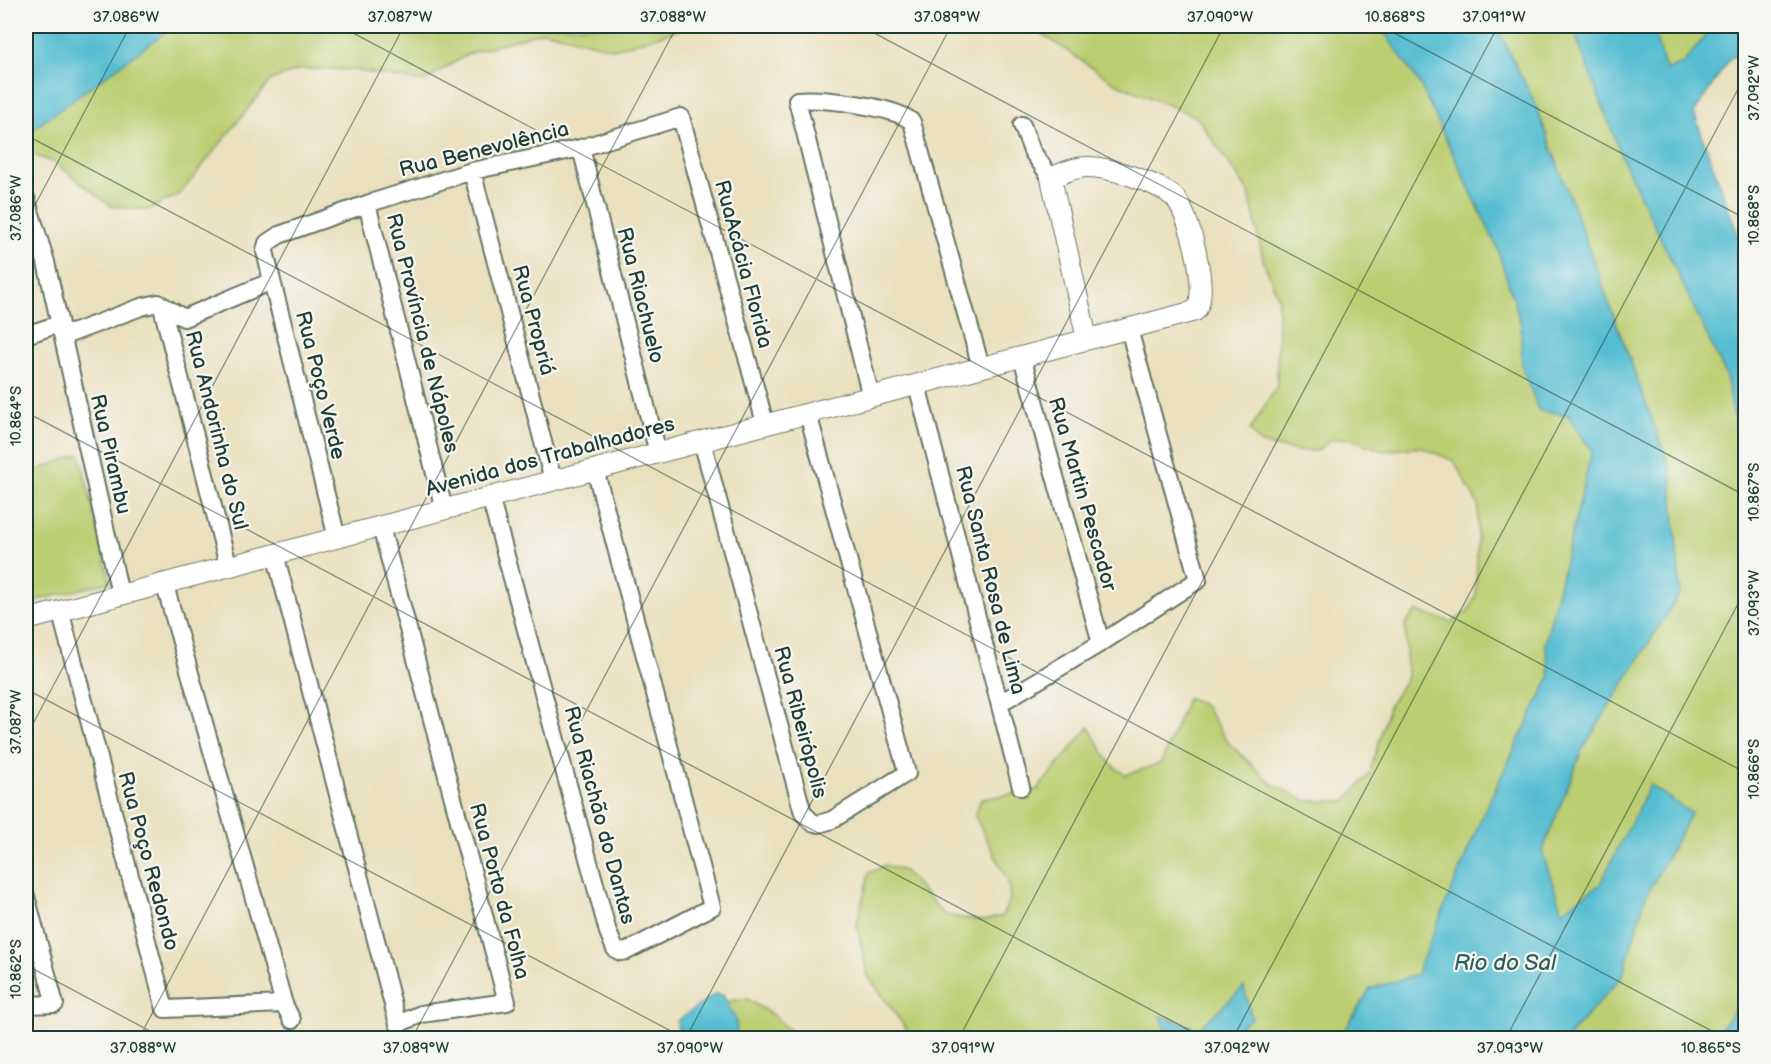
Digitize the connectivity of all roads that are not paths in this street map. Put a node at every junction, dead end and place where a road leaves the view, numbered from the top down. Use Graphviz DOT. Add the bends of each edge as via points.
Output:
graph roads {
  1 [pos="681,117"];
  2 [pos="1022,125"];
  3 [pos="581,148"];
  4 [pos="472,171"];
  5 [pos="1051,178"];
  6 [pos="26,198"];
  7 [pos="367,204"];
  8 [pos="267,243"];
  9 [pos="272,281"];
  10 [pos="162,307"];
  11 [pos="60,328"];
  12 [pos="1129,329"];
  13 [pos="26,335"];
  14 [pos="1087,339"];
  15 [pos="1022,357"];
  16 [pos="981,368"];
  17 [pos="917,385"];
  18 [pos="871,398"];
  19 [pos="808,414"];
  20 [pos="765,423"];
  21 [pos="702,441"];
  22 [pos="658,453"];
  23 [pos="595,469"];
  24 [pos="553,480"];
  25 [pos="490,497"];
  26 [pos="444,509"];
  27 [pos="381,527"];
  28 [pos="337,538"];
  29 [pos="275,554"];
  30 [pos="228,565"];
  31 [pos="164,582"];
  32 [pos="120,594"];
  33 [pos="60,610"];
  34 [pos="26,620"];
  35 [pos="1101,643"];
  36 [pos="998,697"];
  37 [pos="1021,787"];
  38 [pos="26,896"];
  39 [pos="284,1004"];
  40 [pos="26,1005"];
  41 [pos="292,1020"];
  1 -- 3 [label="street, Rua Benevolência"];
  1 -- 20 [label="street, RuaAcácia Florida"];
  2 -- 5 [label="street" via="1030,147"];
  3 -- 4 [label="street, Rua Benevolência"];
  3 -- 22 [label="street, Rua Riachuelo"];
  4 -- 7 [label="street, Rua Benevolência"];
  4 -- 24 [label="street, Rua Propriá"];
  5 -- 12 [label="street, Avenida dos Trabalhadores" via="1086,167 1114,172 1159,188 1179,204 1199,270 1199,305 1188,314"];
  5 -- 14 [label="street"];
  6 -- 11 [label="street, Rua Pirambu" via="46,262"];
  7 -- 8 [label="street, Rua Benevolência" via="279,235"];
  7 -- 26 [label="street, Rua Província de Nápoles"];
  8 -- 9 [label="street, Rua Poço Verde" via="265,251"];
  9 -- 10 [label="street" via="184,318"];
  9 -- 28 [label="street, Rua Poço Verde"];
  10 -- 11 [label="street" via="158,303 141,307 72,333"];
  10 -- 30 [label="street, Rua Andorinha do Sul"];
  11 -- 13 [label="street"];
  11 -- 32 [label="street, Rua Pirambu"];
  12 -- 14 [label="street, Avenida dos Trabalhadores"];
  12 -- 35 [label="street" via="1198,580"];
  14 -- 15 [label="street, Avenida dos Trabalhadores"];
  15 -- 16 [label="street, Avenida dos Trabalhadores"];
  15 -- 35 [label="street, Rua Martin Pescador"];
  16 -- 17 [label="street, Avenida dos Trabalhadores"];
  16 -- 18 [label="street" via="910,120 837,101 797,100"];
  17 -- 18 [label="street, Avenida dos Trabalhadores"];
  17 -- 36 [label="street, Rua Santa Rosa de Lima"];
  18 -- 19 [label="street, Avenida dos Trabalhadores"];
  19 -- 20 [label="street, Avenida dos Trabalhadores"];
  19 -- 21 [label="street, Rua Ribeirópolis" via="907,772 824,824 812,822 802,813"];
  20 -- 21 [label="street, Avenida dos Trabalhadores"];
  21 -- 22 [label="street, Avenida dos Trabalhadores"];
  22 -- 23 [label="street, Avenida dos Trabalhadores"];
  23 -- 24 [label="street, Avenida dos Trabalhadores"];
  23 -- 25 [label="street, Rua Riachão do Dantas" via="712,907 627,951 615,949 608,932"];
  24 -- 25 [label="street, Avenida dos Trabalhadores"];
  25 -- 26 [label="street, Avenida dos Trabalhadores"];
  26 -- 27 [label="street, Avenida dos Trabalhadores"];
  27 -- 28 [label="street, Avenida dos Trabalhadores"];
  27 -- 29 [label="street, Rua Porto da Folha" via="507,1002 420,1014 398,1024"];
  28 -- 29 [label="street, Avenida dos Trabalhadores"];
  29 -- 30 [label="street, Avenida dos Trabalhadores"];
  30 -- 31 [label="street, Avenida dos Trabalhadores"];
  31 -- 32 [label="street, Avenida dos Trabalhadores"];
  31 -- 39 [label="street"];
  32 -- 33 [label="street, Avenida dos Trabalhadores"];
  33 -- 34 [label="street, Avenida dos Trabalhadores"];
  33 -- 39 [label="street, Rua Poço Redondo" via="165,1009"];
  35 -- 36 [label="street" via="1007,699"];
  36 -- 37 [label="street, Rua Santa Rosa de Lima"];
  38 -- 40 [label="street" via="55,1004"];
  39 -- 41 [label="street"];
}
